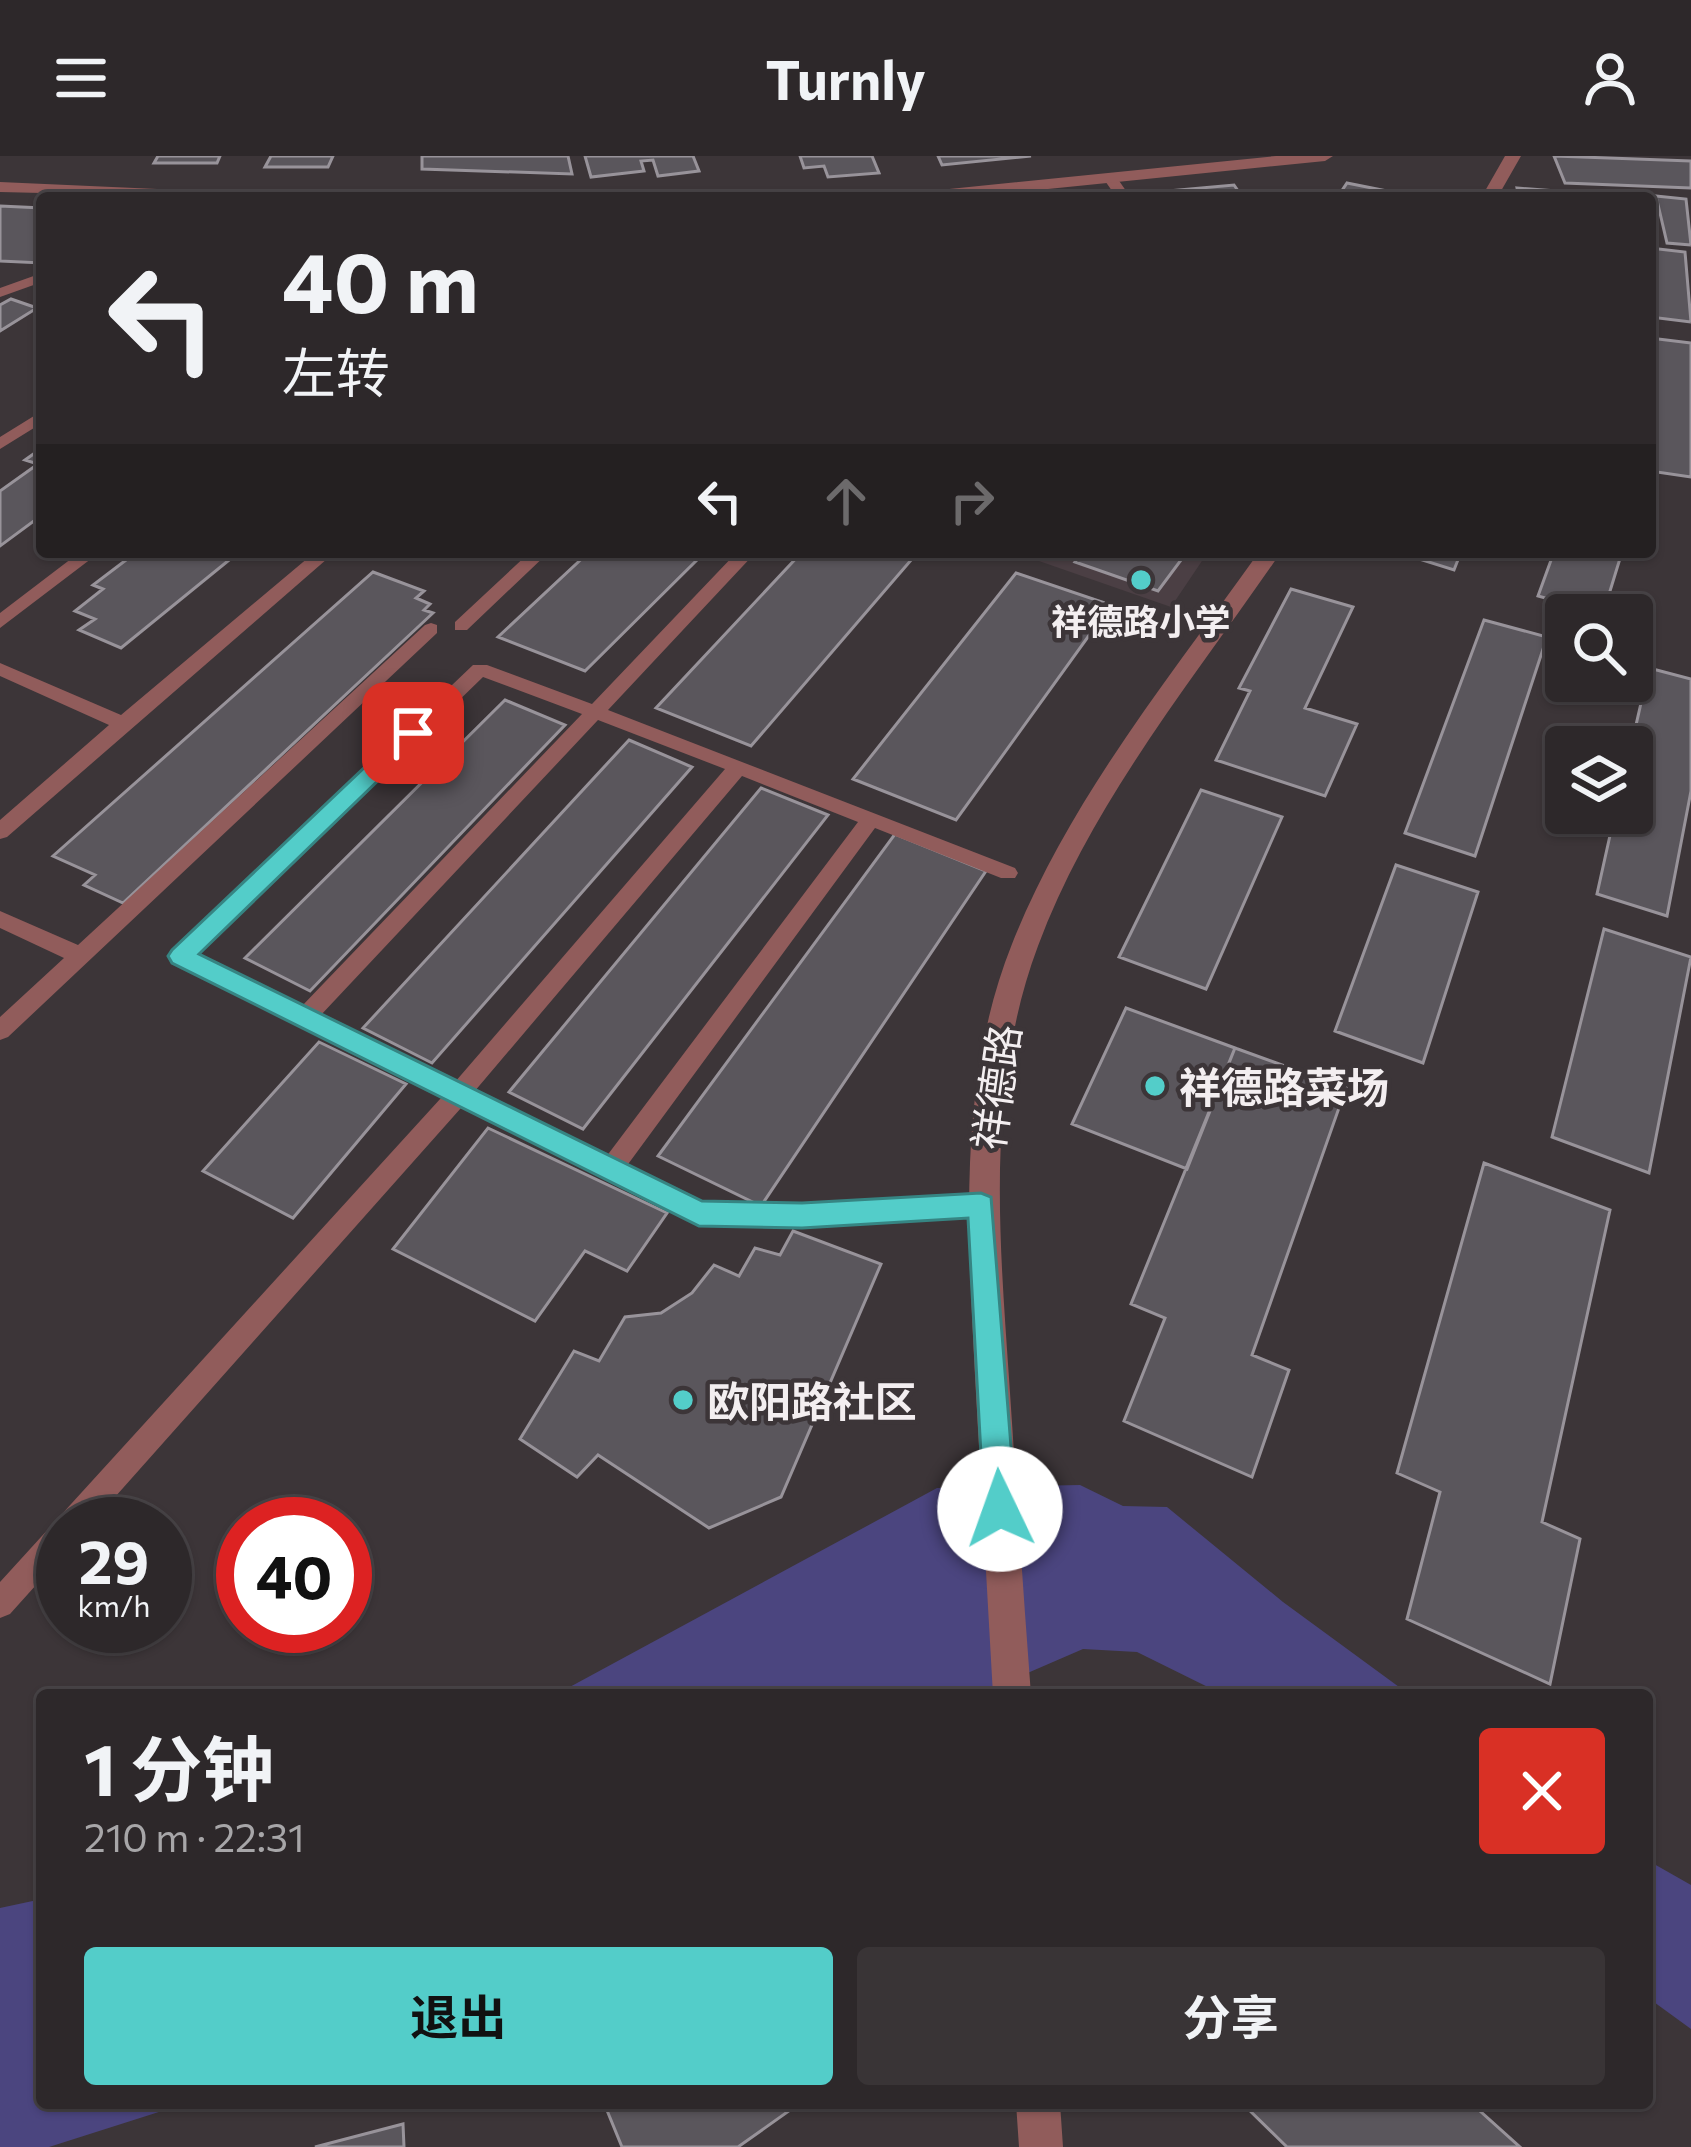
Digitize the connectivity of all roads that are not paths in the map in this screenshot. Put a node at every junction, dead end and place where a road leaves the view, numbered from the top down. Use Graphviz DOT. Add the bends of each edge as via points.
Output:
graph roads {
  1 [pos="1325,156"];
  2 [pos="1513,156"];
  3 [pos="1110,178"];
  4 [pos="0,187"];
  5 [pos="81,192"];
  6 [pos="970,192"];
  7 [pos="1120,192"];
  8 [pos="1492,192"];
  9 [pos="36,279"];
  10 [pos="0,292"];
  11 [pos="36,420"];
  12 [pos="0,444"];
  13 [pos="84,558"];
  14 [pos="319,558"];
  15 [pos="534,558"];
  16 [pos="741,558"];
  17 [pos="1266,558"];
  18 [pos="0,622"];
  19 [pos="461,626"];
  20 [pos="431,629"];
  21 [pos="0,669"];
  22 [pos="594,711"];
  23 [pos="124,724"];
  24 [pos="738,767"];
  25 [pos="872,818"];
  26 [pos="0,832"];
  27 [pos="1008,873"];
  28 [pos="0,919"];
  29 [pos="80,956"];
  30 [pos="305,1017"];
  31 [pos="0,1031"];
  32 [pos="458,1095"];
  33 [pos="610,1170"];
  34 [pos="981,1205"];
  35 [pos="96,1497"];
  36 [pos="36,1564"];
  37 [pos="0,1604"];
  38 [pos="1012,1689"];
  39 [pos="1038,2109"];
  40 [pos="1041,2147"];
  1 -- 3 [label="street"];
  2 -- 8 [label="street"];
  3 -- 6 [label="street"];
  3 -- 7 [label="lane"];
  4 -- 5 [label="street"];
  9 -- 10 [label="lane"];
  11 -- 12 [label="lane"];
  13 -- 18 [label="lane"];
  14 -- 23 [label="lane"];
  15 -- 19 [label="lane"];
  16 -- 22 [label="lane"];
  17 -- 34 [label="street, 祥德路" via="1096,806 1024,948 985,1107"];
  20 -- 29 [label="lane"];
  21 -- 23 [label="lane"];
  22 -- 24 [label="lane"];
  22 -- 30 [label="lane"];
  22 -- 30 [label="lane" via="480,669 181,956"];
  23 -- 26 [label="lane"];
  24 -- 25 [label="lane"];
  24 -- 32 [label="lane"];
  25 -- 27 [label="lane"];
  25 -- 33 [label="lane"];
  28 -- 29 [label="lane"];
  29 -- 31 [label="lane"];
  30 -- 32 [label="lane"];
  32 -- 33 [label="lane"];
  32 -- 35 [label="lane"];
  33 -- 34 [label="lane" via="699,1214"];
  34 -- 38 [label="street, 祥德路"];
  36 -- 37 [label="lane"];
  39 -- 40 [label="street"];
}
